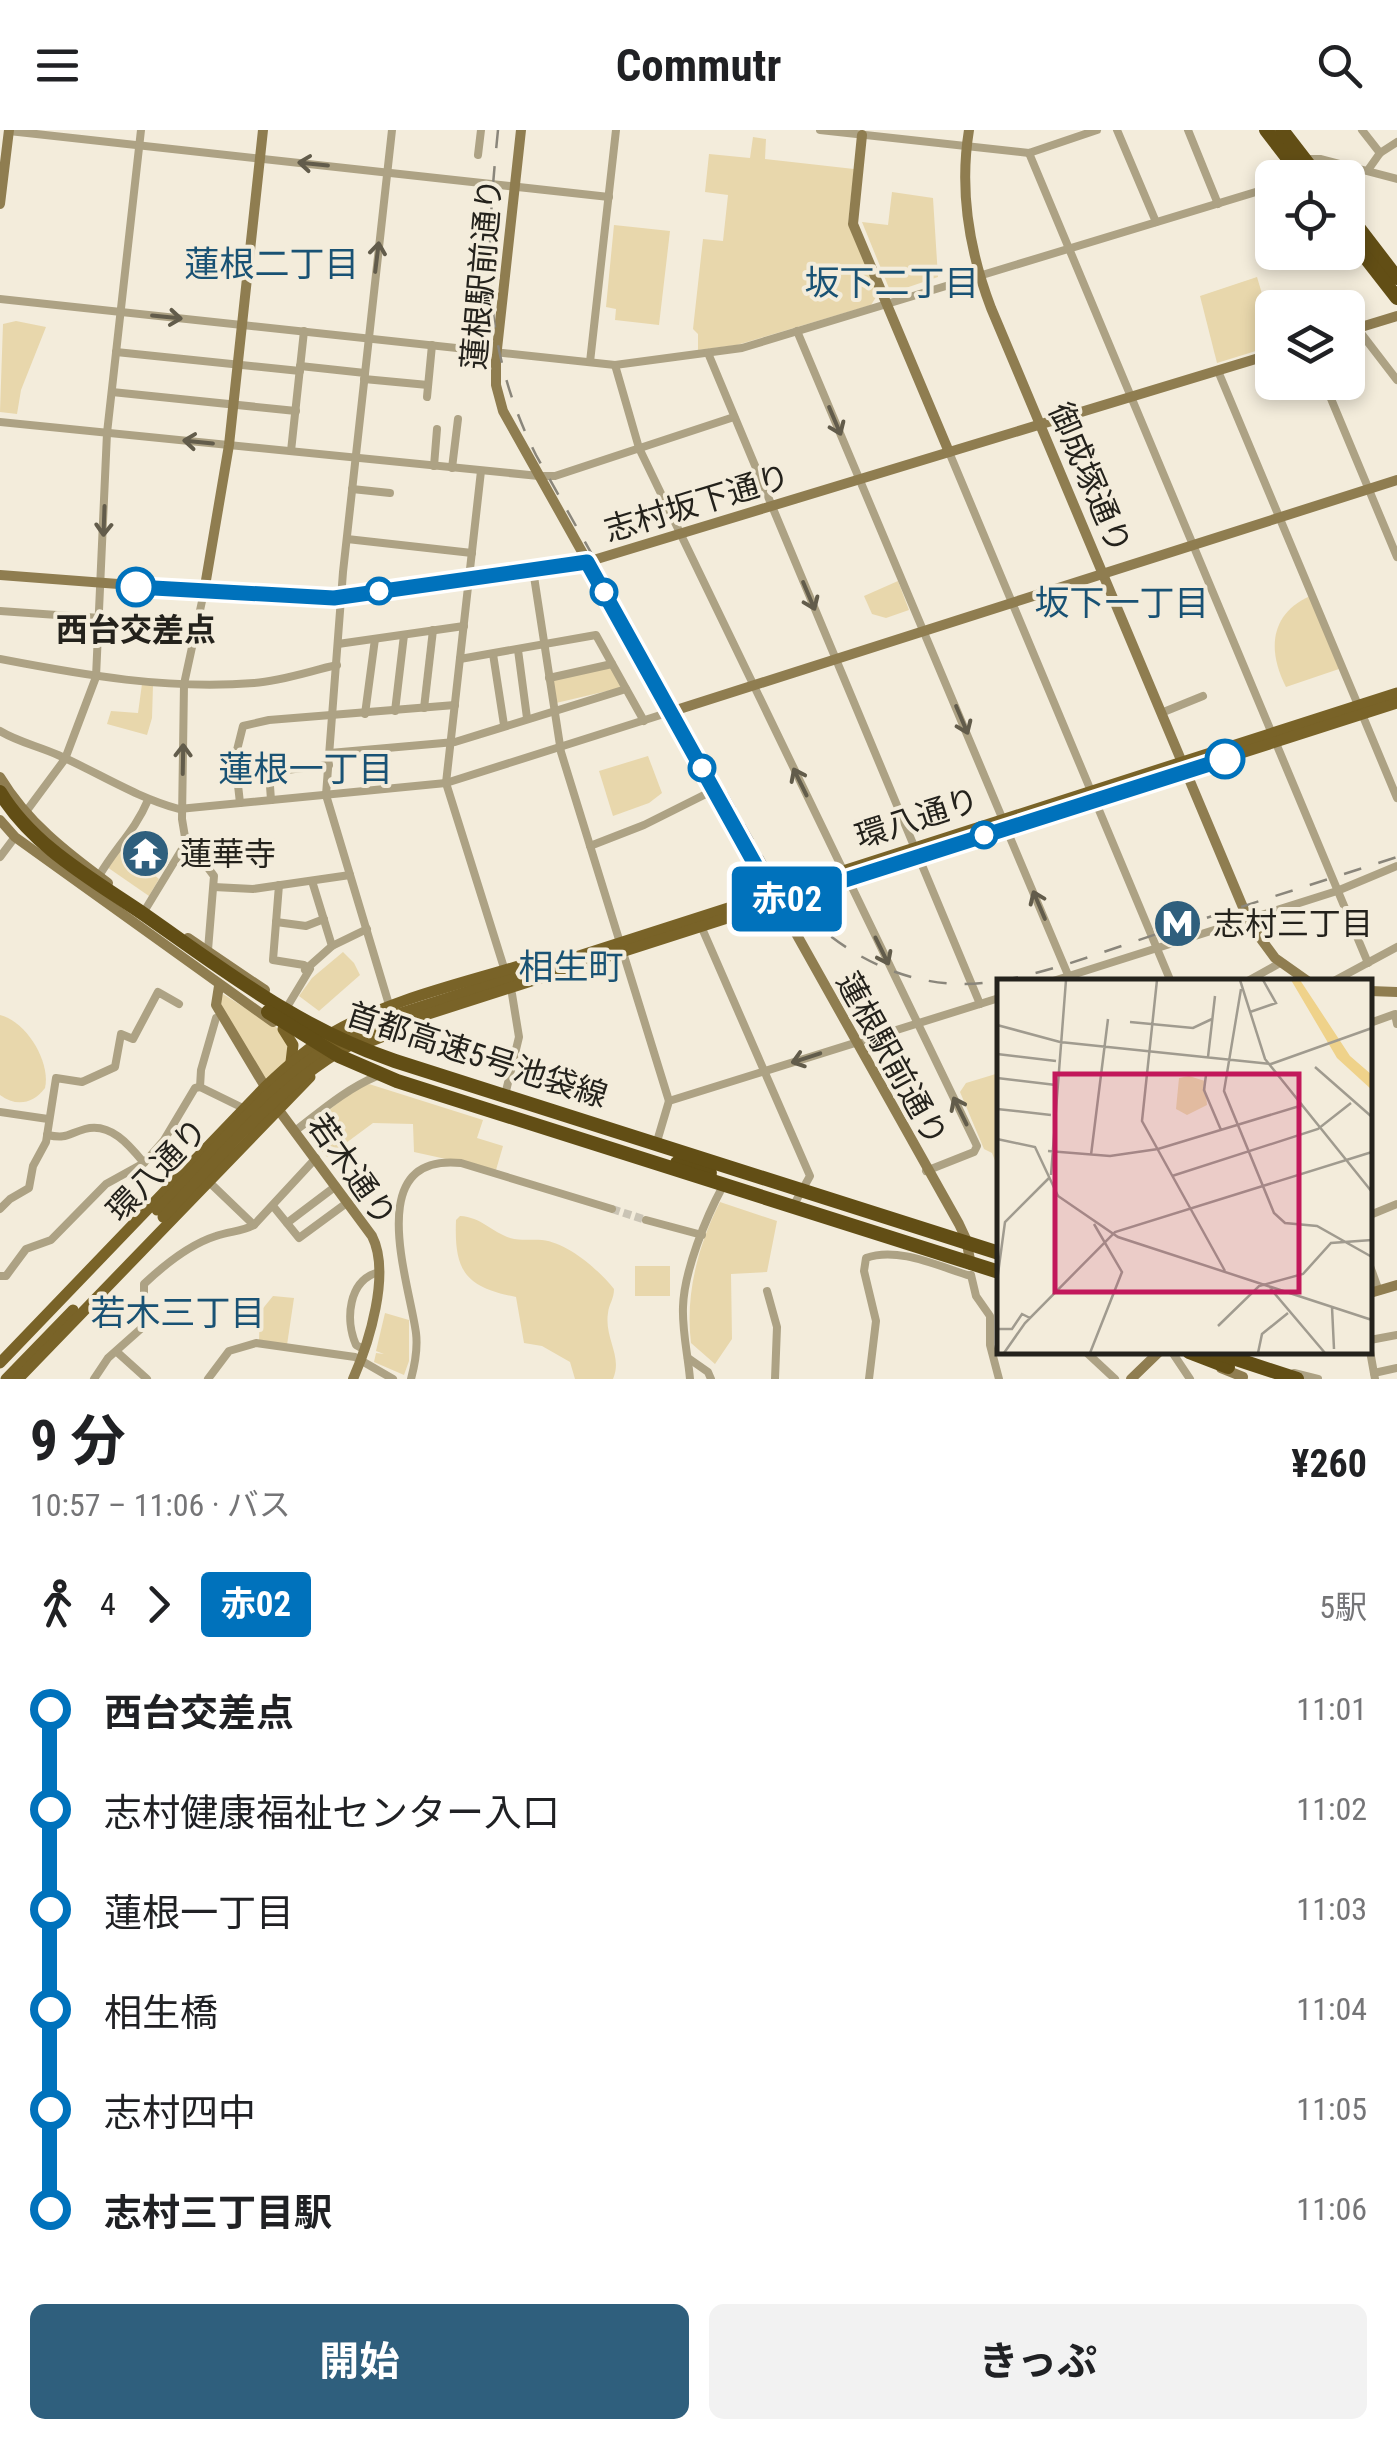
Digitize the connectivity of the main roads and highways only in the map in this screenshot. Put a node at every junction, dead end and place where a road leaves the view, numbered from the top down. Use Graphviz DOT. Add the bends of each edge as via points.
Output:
graph roads {
  1 [pos="1266,130"];
  2 [pos="1282,130"];
  3 [pos="1289,160"];
  4 [pos="1305,160"];
  5 [pos="1365,236"];
  6 [pos="1365,257"];
  7 [pos="1397,278"];
  8 [pos="1397,298"];
  9 [pos="1397,693"];
  10 [pos="1397,702"];
  11 [pos="1360,710"];
  12 [pos="0,792"];
  13 [pos="0,808"];
  14 [pos="773,898"];
  15 [pos="620,949"];
  16 [pos="283,1029"];
  17 [pos="392,1033"];
  18 [pos="396,1056"];
  19 [pos="291,1062"];
  20 [pos="537,1100"];
  21 [pos="526,1121"];
  22 [pos="634,1147"];
  23 [pos="160,1213"];
  24 [pos="997,1250"];
  25 [pos="997,1251"];
  26 [pos="997,1271"];
  27 [pos="997,1271"];
  28 [pos="101,1274"];
  29 [pos="1195,1354"];
  30 [pos="1224,1354"];
  31 [pos="0,1363"];
  32 [pos="0,1373"];
  33 [pos="12,1379"];
  34 [pos="1267,1379"];
  35 [pos="1297,1379"];
  1 -- 3 [label="highway"];
  2 -- 4 [label="highway"];
  5 -- 7 [label="highway"];
  6 -- 8 [label="highway"];
  9 -- 11 [label="main road, 環八通り"];
  10 -- 11 [label="main road, 環八通り"];
  11 -- 14 [label="main road, 環八通り"];
  12 -- 24 [label="highway, 首都高速5号池袋線, bridge" via="57,854 325,1034"];
  13 -- 26 [label="highway, 首都高速5号池袋線, bridge" via="61,866 263,1009 358,1065"];
  14 -- 15 [label="main road, 環八通り"];
  14 -- 15 [label="main road, 環八通り"];
  15 -- 17 [label="main road" via="574,973"];
  15 -- 19 [label="main road" via="590,945 390,1008 333,1032"];
  15 -- 23 [label="main road, 環八通り, bridge" via="342,1048 292,1086"];
  15 -- 23 [label="main road, 環八通り, bridge" via="569,958 375,1022 332,1043 285,1078"];
  16 -- 19 [label="main road" via="294,1045"];
  17 -- 18 [label="main road" via="388,1042"];
  17 -- 23 [label="main road" via="314,1074 208,1181"];
  19 -- 23 [label="main road"];
  20 -- 22 [label="highway"];
  21 -- 22 [label="highway"];
  22 -- 25 [label="highway, bridge"];
  22 -- 27 [label="highway, bridge"];
  23 -- 28 [label="main road, 環八通り"];
  23 -- 28 [label="main road" via="138,1247"];
  23 -- 28 [label="main road" via="132,1230"];
  28 -- 31 [label="main road"];
  28 -- 32 [label="main road, 環八通り"];
  28 -- 33 [label="main road, 環八通り"];
  29 -- 34 [label="highway, bridge"];
  30 -- 35 [label="highway, bridge"];
}
